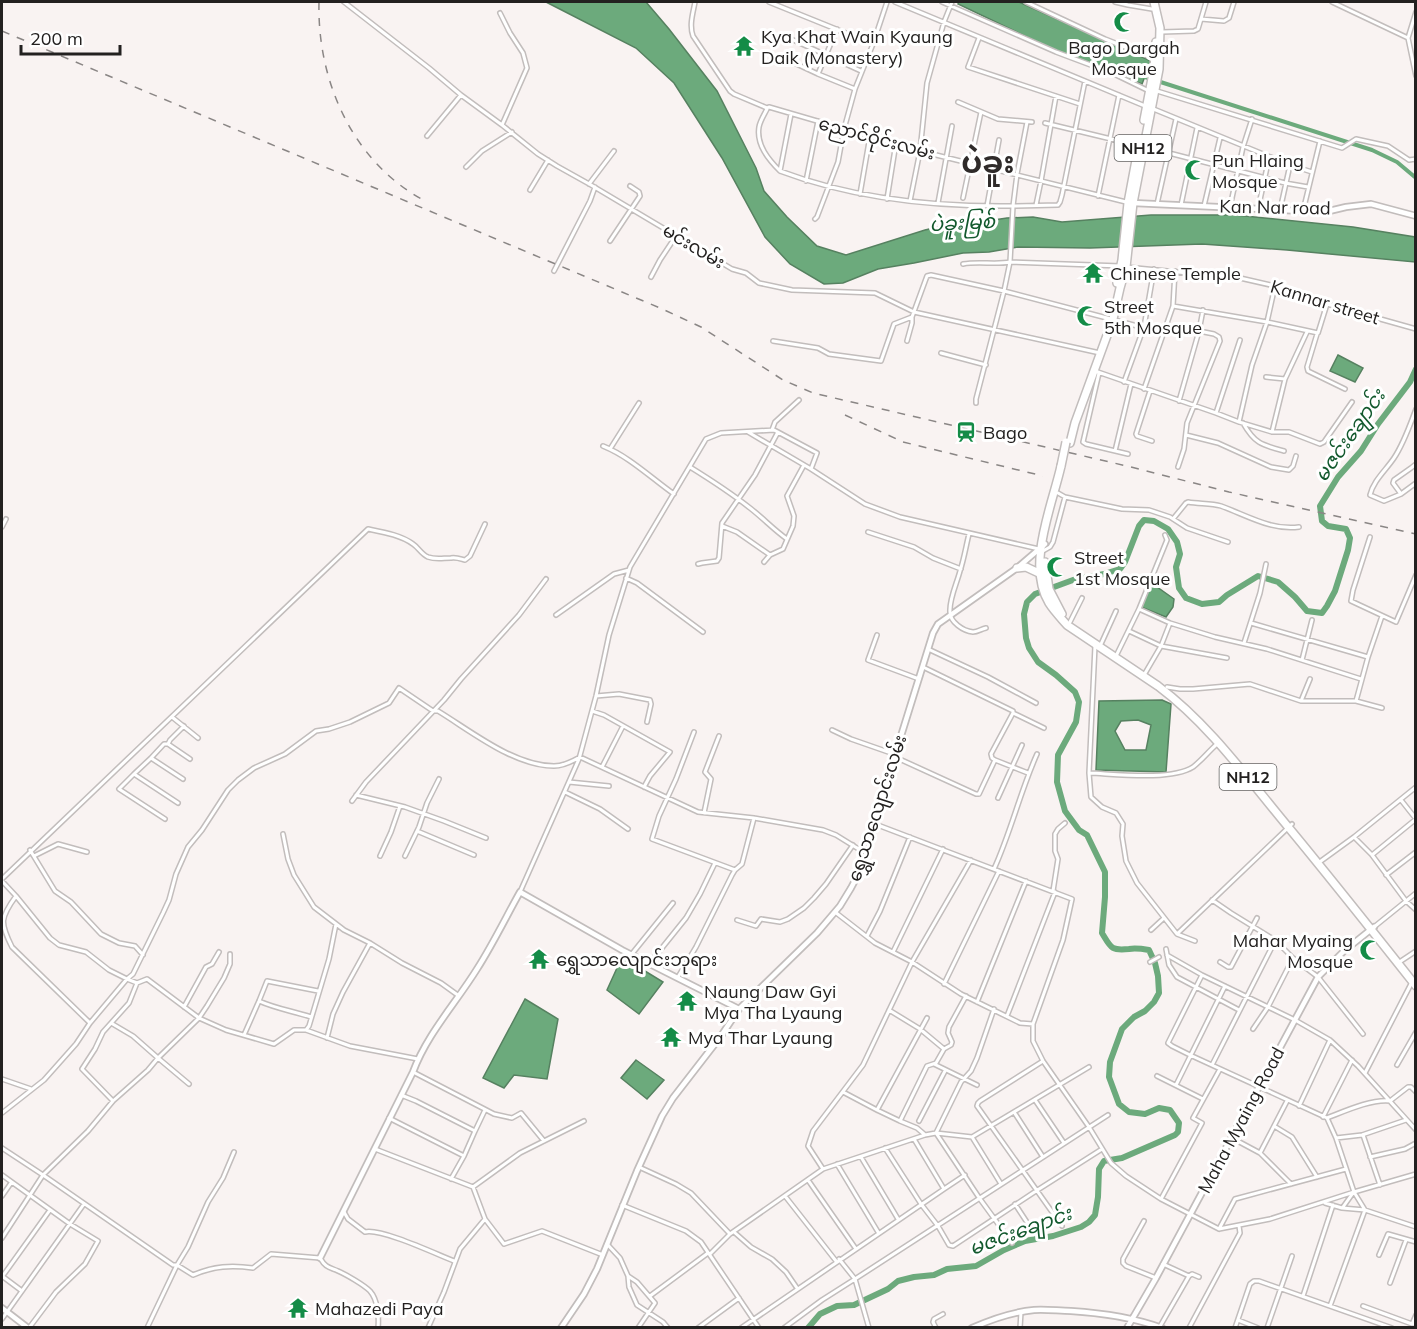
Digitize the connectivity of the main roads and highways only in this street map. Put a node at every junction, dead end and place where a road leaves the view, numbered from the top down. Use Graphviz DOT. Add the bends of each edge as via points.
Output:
graph roads {
  1 [pos="1153,3"];
  2 [pos="1157,69"];
  3 [pos="1100,353"];
  4 [pos="1068,443"];
  5 [pos="1063,466"];
  6 [pos="1042,548"];
  7 [pos="1017,568"];
  8 [pos="1041,574"];
  9 [pos="1046,590"];
  10 [pos="1051,601"];
  11 [pos="1098,644"];
  12 [pos="1144,675"];
  13 [pos="1219,742"];
  14 [pos="1290,826"];
  15 [pos="1372,928"];
  16 [pos="1414,982"];
  1 -- 2 [label="highway, NH12"];
  1 -- 2 [label="highway, NH12" via="1160,32"];
  2 -- 3 [label="highway, NH12" via="1130,205 1120,288"];
  3 -- 4 [label="highway, NH12" via="1097,372"];
  3 -- 4 [label="highway, NH12" via="1071,423"];
  4 -- 5 [label="highway, NH12, bridge"];
  5 -- 6 [label="highway, NH12"];
  5 -- 6 [label="highway, NH12" via="1062,495"];
  6 -- 8 [label="highway, NH12"];
  6 -- 9 [label="highway, NH12"];
  7 -- 8 [label="highway" via="1026,567"];
  8 -- 9 [label="highway, NH12"];
  9 -- 10 [label="highway, NH12"];
  10 -- 11 [label="highway, NH12"];
  10 -- 11 [label="highway, NH12" via="1067,625"];
  11 -- 12 [label="highway, NH12"];
  11 -- 12 [label="highway, NH12"];
  12 -- 13 [label="highway, NH12"];
  12 -- 13 [label="highway, NH12" via="1167,687 1185,703"];
  13 -- 14 [label="highway, NH12" via="1237,758"];
  14 -- 15 [label="highway, NH12"];
  14 -- 15 [label="highway, NH12"];
  15 -- 16 [label="highway, NH12"];
  15 -- 16 [label="highway, NH12"];
}
